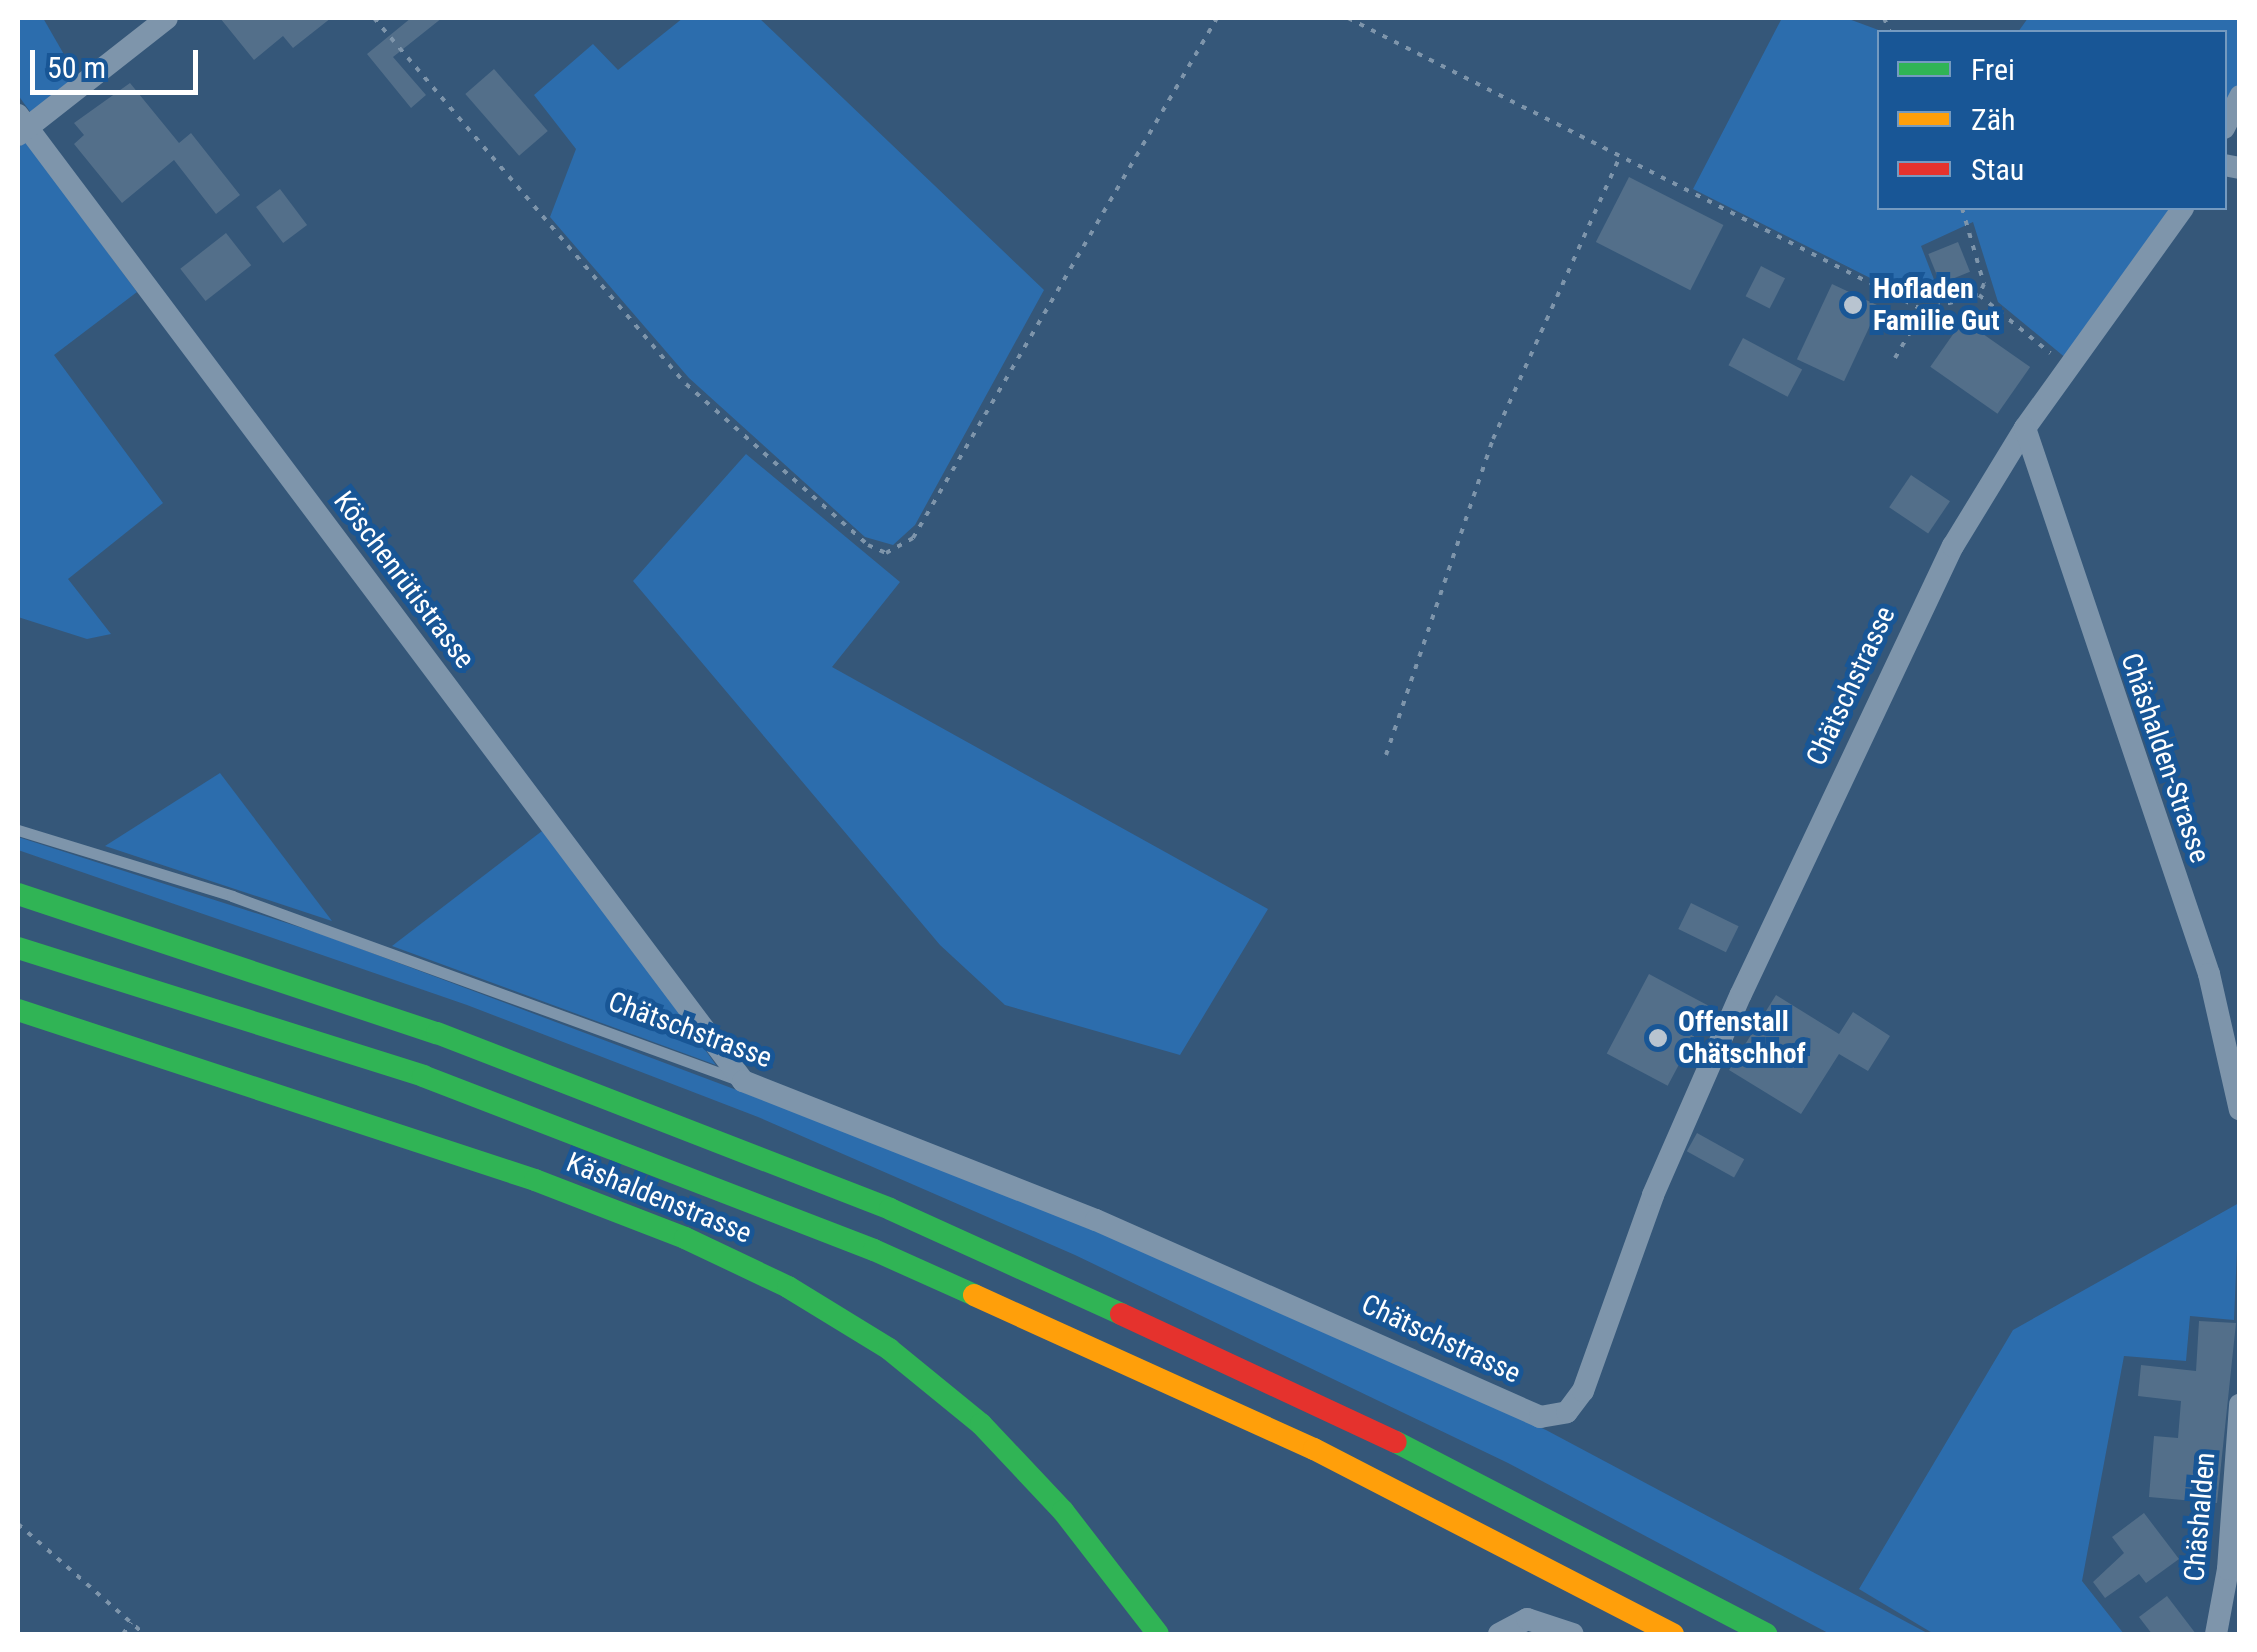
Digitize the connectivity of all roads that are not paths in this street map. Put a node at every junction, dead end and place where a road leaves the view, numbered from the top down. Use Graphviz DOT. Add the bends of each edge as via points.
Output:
graph roads {
  1 [pos="167,18"];
  2 [pos="2240,96"];
  3 [pos="2227,122"];
  4 [pos="21,126"];
  5 [pos="2182,210"];
  6 [pos="2025,428"];
  7 [pos="18,830"];
  8 [pos="18,894"];
  9 [pos="18,948"];
  10 [pos="18,1010"];
  11 [pos="743,1081"];
  12 [pos="2240,1110"];
  13 [pos="2240,1404"];
  14 [pos="1158,1634"];
  15 [pos="1499,1634"];
  16 [pos="1573,1634"];
  17 [pos="1673,1634"];
  18 [pos="1766,1634"];
  19 [pos="2216,1634"];
  1 -- 4 [label="street"];
  2 -- 3 [label="street"];
  4 -- 11 [label="street, Köschenrütistrasse"];
  5 -- 6 [label="street, Chätschstrasse"];
  6 -- 11 [label="street, Chätschstrasse" via="1903,644 1677,1140 1582,1391 1567,1412 1540,1416 1132,1235"];
  6 -- 12 [label="street, Chäshalden-Strasse" via="2208,974"];
  7 -- 11 [label="lane, Chätschstrasse" via="232,896"];
  8 -- 18 [label="main road" via="438,1033 906,1216 1351,1418"];
  9 -- 17 [label="main road" via="423,1076 858,1244 1298,1442"];
  10 -- 14 [label="main road, Käshaldenstrasse" via="535,1180 673,1232 788,1287 888,1348 981,1424 1063,1511"];
  13 -- 19 [label="street, Chäshalden" via="2228,1570"];
  15 -- 16 [label="street" via="1527,1619"];
}
